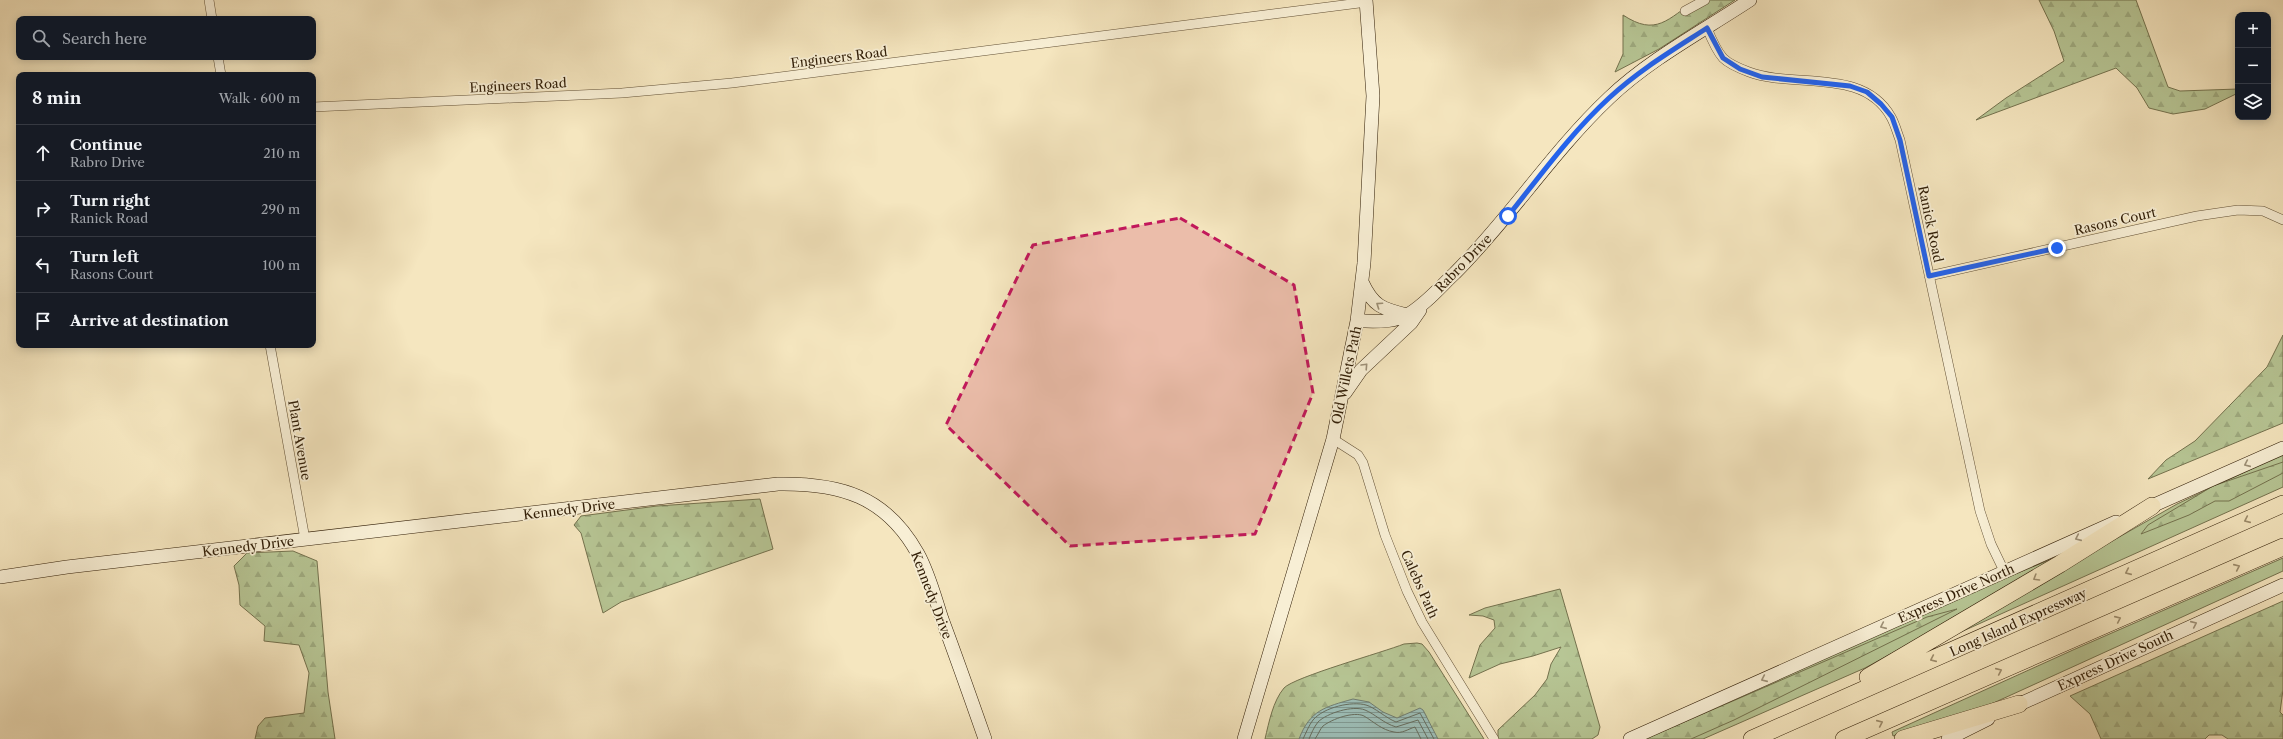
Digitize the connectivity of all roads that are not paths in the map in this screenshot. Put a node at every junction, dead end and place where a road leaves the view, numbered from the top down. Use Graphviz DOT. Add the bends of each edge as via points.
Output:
graph roads {
  1 [pos="208,0"];
  2 [pos="1705,0"];
  3 [pos="1750,0"];
  4 [pos="1366,1"];
  5 [pos="1685,11"];
  6 [pos="211,16"];
  7 [pos="1707,28"];
  8 [pos="218,60"];
  9 [pos="220,72"];
  10 [pos="316,107"];
  11 [pos="2283,220"];
  12 [pos="1929,276"];
  13 [pos="1361,281"];
  14 [pos="1429,298"];
  15 [pos="1407,315"];
  16 [pos="1357,321"];
  17 [pos="271,348"];
  18 [pos="1342,397"];
  19 [pos="1332,439"];
  20 [pos="2283,448"];
  21 [pos="2283,504"];
  22 [pos="2152,506"];
  23 [pos="305,539"];
  24 [pos="2283,547"];
  25 [pos="2004,571"];
  26 [pos="0,577"];
  27 [pos="2283,585"];
  28 [pos="2019,704"];
  29 [pos="985,739"];
  30 [pos="1244,739"];
  31 [pos="1494,739"];
  32 [pos="1630,739"];
  33 [pos="1745,739"];
  34 [pos="1752,739"];
  35 [pos="1844,739"];
  36 [pos="1903,739"];
  37 [pos="1948,739"];
  1 -- 6 [label="street"];
  2 -- 5 [label="street"];
  3 -- 7 [label="main road, Rabro Drive"];
  4 -- 10 [label="street, Engineers Road" via="732,83 622,93"];
  4 -- 13 [label="main road, Old Willets Path" via="1373,96"];
  7 -- 12 [label="street, Ranick Road" via="1723,58 1740,69 1762,77 1850,86 1867,92 1881,104 1892,117 1900,140"];
  7 -- 14 [label="main road, Rabro Drive" via="1637,74 1610,97 1474,254"];
  8 -- 9 [label="street"];
  11 -- 12 [label="street, Rasons Court" via="2263,211 2238,210 2197,216"];
  12 -- 25 [label="street, Ranick Road" via="1980,511"];
  15 -- 13 [label="main road, one-way" via="1376,304 1368,296"];
  13 -- 16 [label="main road, Old Willets Path"];
  14 -- 15 [label="main road, Rabro Drive"];
  18 -- 14 [label="main road, one-way" via="1361,370 1411,323"];
  15 -- 16 [label="main road, Rabro Drive" via="1385,322"];
  16 -- 18 [label="main road, Old Willets Path"];
  17 -- 23 [label="street, Plant Avenue"];
  18 -- 19 [label="main road, Old Willets Path"];
  19 -- 30 [label="main road, Old Willets Path"];
  19 -- 31 [label="street, Calebs Path" via="1358,455 1363,463 1385,535 1407,591 1422,622"];
  20 -- 22 [label="main road, Express Drive North, one-way"];
  21 -- 34 [label="highway, Long Island Expressway, one-way"];
  22 -- 25 [label="main road, Express Drive North, one-way"];
  22 -- 33 [label="highway, one-way" via="2060,564 1872,675"];
  23 -- 26 [label="main road, Kennedy Drive"];
  23 -- 29 [label="main road, Kennedy Drive" via="778,484 829,486 870,502 891,517 918,554"];
  35 -- 24 [label="highway, one-way"];
  25 -- 32 [label="main road, Express Drive North, one-way"];
  28 -- 27 [label="main road, Express Drive South, one-way"];
  28 -- 36 [label="highway"];
  28 -- 37 [label="main road, Express Drive South"];
}
